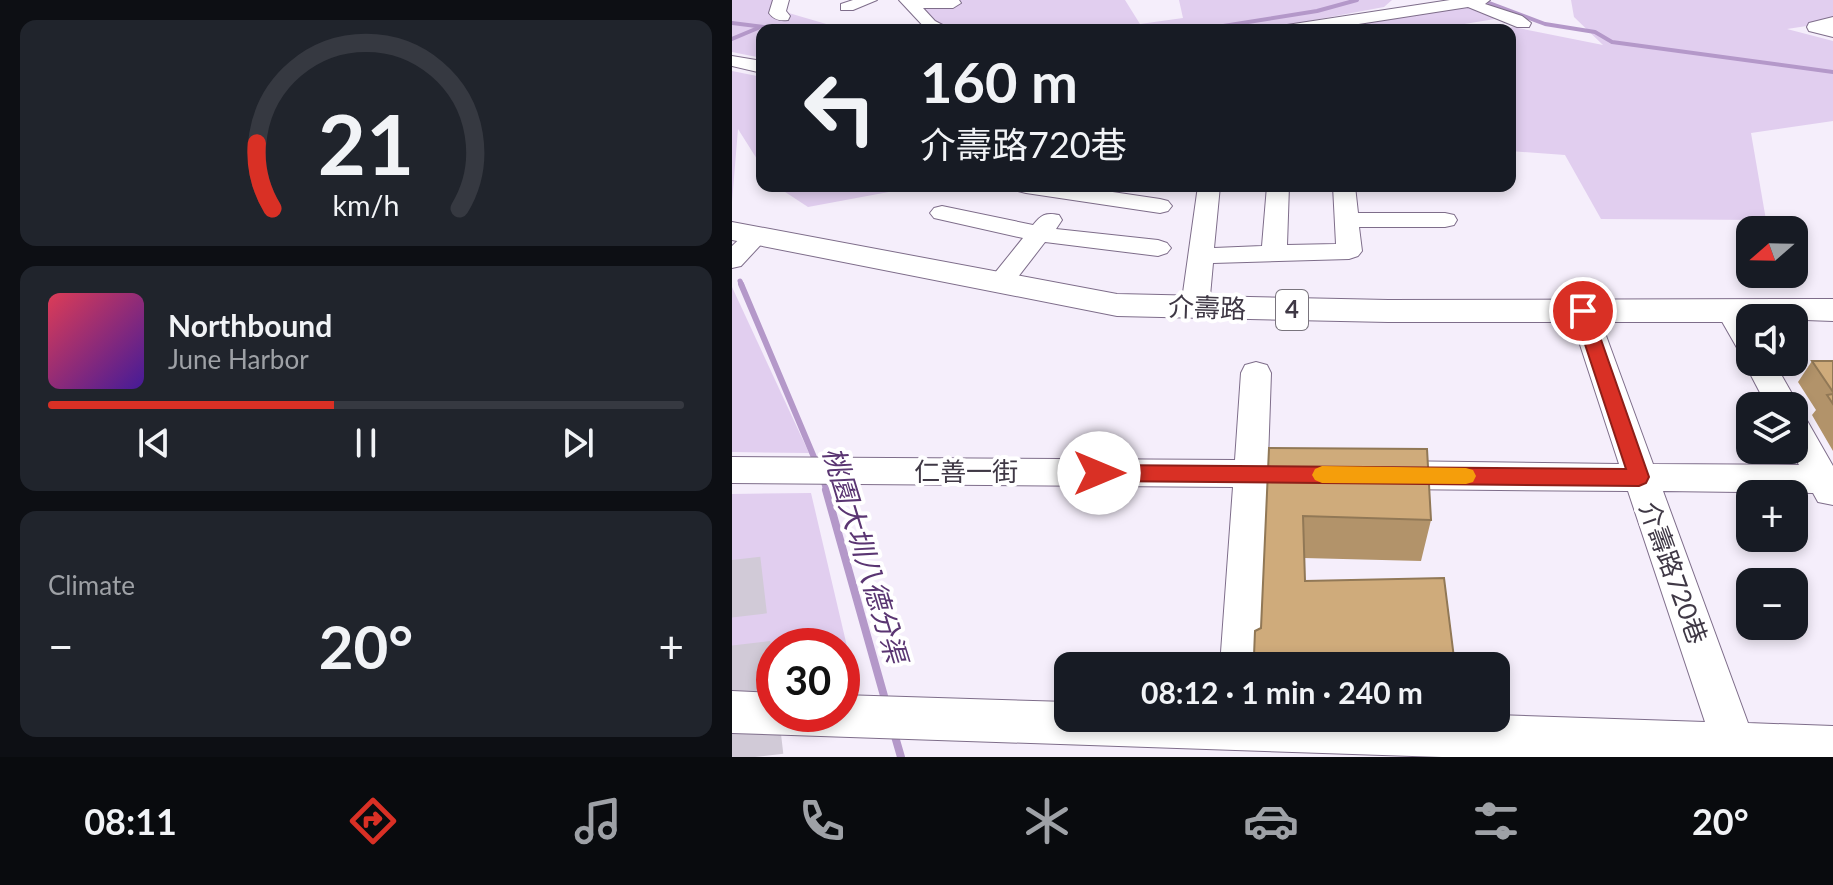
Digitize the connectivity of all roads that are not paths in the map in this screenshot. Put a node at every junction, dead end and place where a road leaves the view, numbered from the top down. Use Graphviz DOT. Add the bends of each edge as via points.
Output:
graph roads {
  1 [pos="869,0"];
  2 [pos="909,1"];
  3 [pos="1476,1"];
  4 [pos="953,3"];
  5 [pos="847,7"];
  6 [pos="1833,22"];
  7 [pos="1523,23"];
  8 [pos="928,24"];
  9 [pos="1326,24"];
  10 [pos="1833,32"];
  11 [pos="732,61"];
  12 [pos="756,66"];
  13 [pos="1070,192"];
  14 [pos="1083,192"];
  15 [pos="1208,192"];
  16 [pos="1278,192"];
  17 [pos="1345,192"];
  18 [pos="1160,206"];
  19 [pos="942,213"];
  20 [pos="1347,220"];
  21 [pos="1445,220"];
  22 [pos="1039,234"];
  23 [pos="740,244"];
  24 [pos="1158,248"];
  25 [pos="1274,254"];
  26 [pos="1201,256"];
  27 [pos="999,284"];
  28 [pos="1195,307"];
  29 [pos="1833,310"];
  30 [pos="1808,314"];
  31 [pos="1584,318"];
  32 [pos="1808,323"];
  33 [pos="1833,323"];
  34 [pos="1736,326"];
  35 [pos="1256,373"];
  36 [pos="1808,452"];
  37 [pos="732,470"];
  38 [pos="1252,474"];
  39 [pos="1639,477"];
  40 [pos="1828,488"];
  41 [pos="1241,652"];
  42 [pos="732,712"];
  43 [pos="756,713"];
  44 [pos="860,716"];
  45 [pos="1054,720"];
  46 [pos="1426,732"];
  47 [pos="1734,745"];
  48 [pos="1833,748"];
  1 -- 5 [label="street"];
  2 -- 4 [label="street"];
  2 -- 8 [label="street"];
  3 -- 7 [label="street" via="1482,11 1507,14"];
  3 -- 9 [label="street"];
  6 -- 10 [label="street" via="1815,27"];
  11 -- 12 [label="street"];
  13 -- 22 [label="street"];
  14 -- 18 [label="street"];
  15 -- 26 [label="street"];
  16 -- 25 [label="street"];
  17 -- 20 [label="street"];
  19 -- 22 [label="street"];
  20 -- 21 [label="street"];
  20 -- 25 [label="street" via="1349,251"];
  22 -- 24 [label="street"];
  22 -- 27 [label="street"];
  23 -- 27 [label="main road, 介壽路 / 4"];
  23 -- 31 [label="main road, 介壽路 / 4" via="945,293 1093,318 1252,327"];
  25 -- 26 [label="street"];
  26 -- 28 [label="street"];
  27 -- 28 [label="main road, 介壽路 / 4" via="1117,305"];
  28 -- 31 [label="main road, 介壽路 / 4"];
  29 -- 30 [label="main road, 介壽路 / 4"];
  31 -- 34 [label="main road, 介壽路 / 4"];
  31 -- 39 [label="street, 介壽路720巷"];
  32 -- 33 [label="main road"];
  35 -- 38 [label="street"];
  36 -- 40 [label="street"];
  37 -- 38 [label="street, 仁善一街"];
  38 -- 39 [label="street, 仁善一街"];
  38 -- 41 [label="street"];
  39 -- 40 [label="street, 仁善一街"];
  39 -- 47 [label="street, 介壽路720巷"];
  42 -- 43 [label="street"];
  44 -- 45 [label="street"];
  46 -- 47 [label="street"];
  47 -- 48 [label="street"];
}
